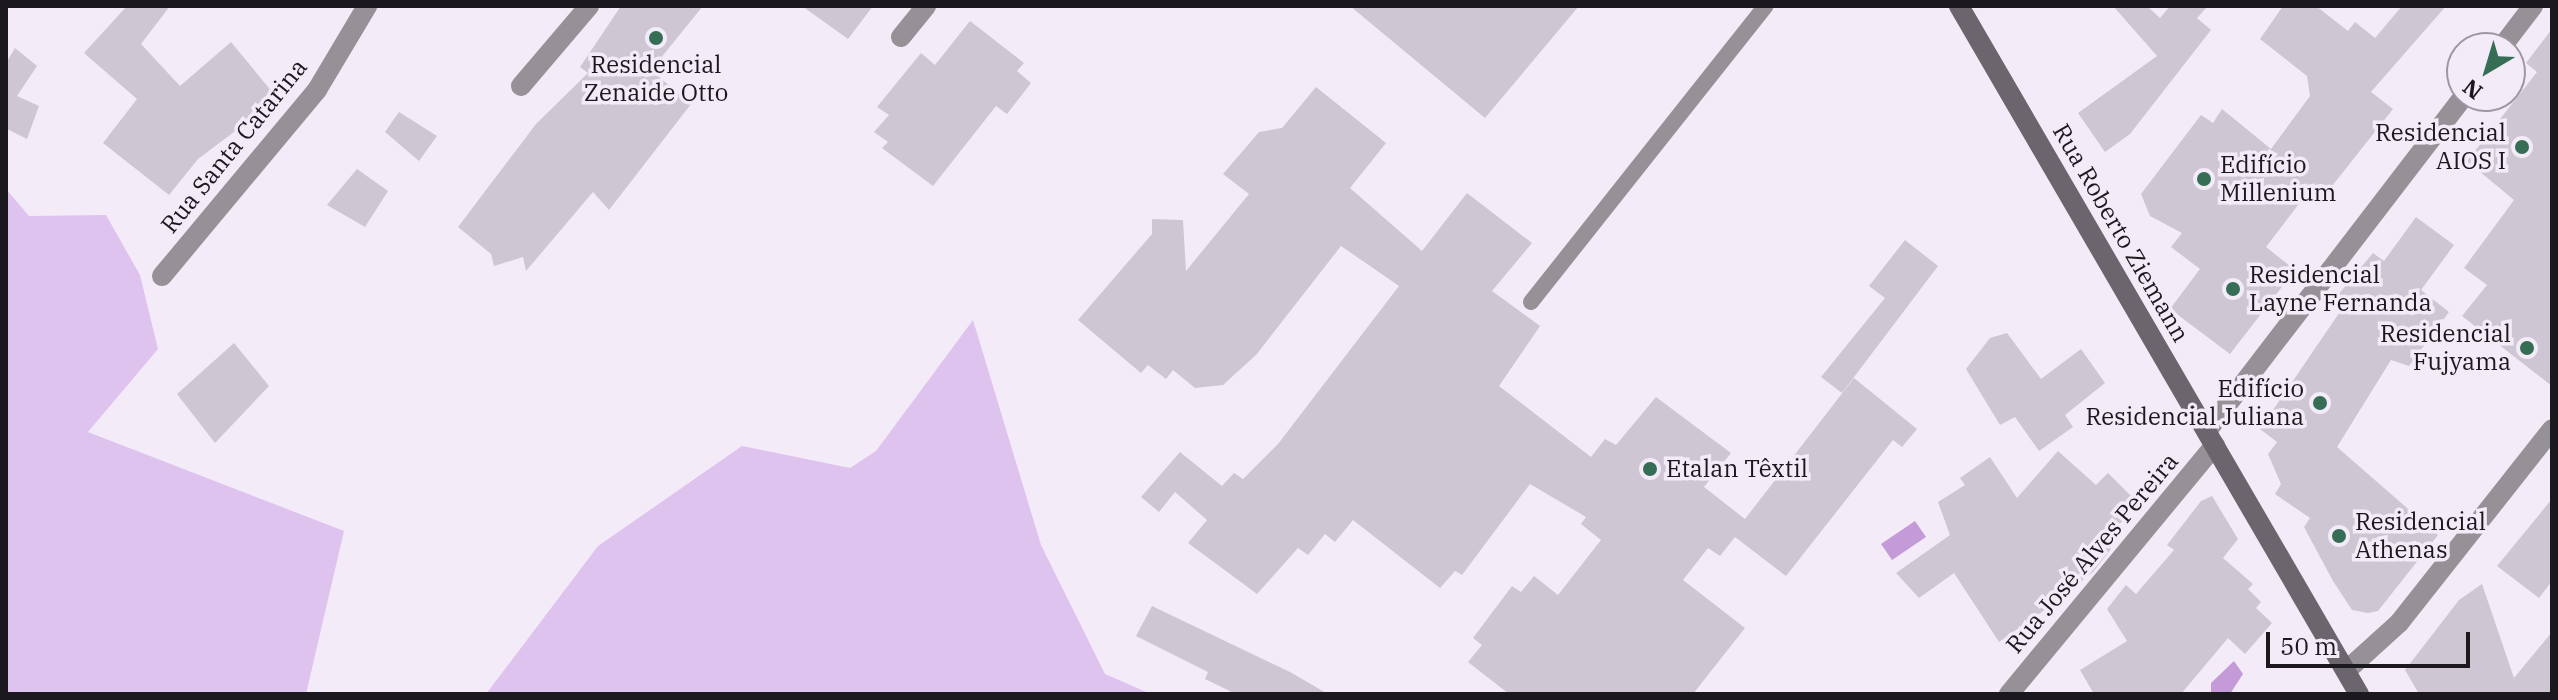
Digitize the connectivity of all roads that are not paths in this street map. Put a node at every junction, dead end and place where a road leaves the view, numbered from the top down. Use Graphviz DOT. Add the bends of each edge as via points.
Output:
graph roads {
  1 [pos="367,6"];
  2 [pos="589,6"];
  3 [pos="926,6"];
  4 [pos="1959,6"];
  5 [pos="2533,6"];
  6 [pos="1760,8"];
  7 [pos="2513,32"];
  8 [pos="901,37"];
  9 [pos="521,86"];
  10 [pos="2452,112"];
  11 [pos="162,276"];
  12 [pos="1531,302"];
  13 [pos="2552,429"];
  14 [pos="2211,438"];
  15 [pos="2346,671"];
  16 [pos="2009,694"];
  17 [pos="2359,694"];
  1 -- 11 [label="street, Rua Santa Catarina" via="317,90"];
  2 -- 9 [label="street"];
  3 -- 8 [label="street"];
  4 -- 14 [label="main road, Rua Roberto Ziemann"];
  5 -- 7 [label="street"];
  6 -- 12 [label="lane"];
  10 -- 14 [label="street, Rua José Alves Pereira"];
  13 -- 15 [label="street" via="2399,623"];
  14 -- 15 [label="main road, Rua Roberto Ziemann"];
  14 -- 16 [label="street, Rua José Alves Pereira"];
  15 -- 17 [label="main road, Rua Roberto Ziemann"];
}
